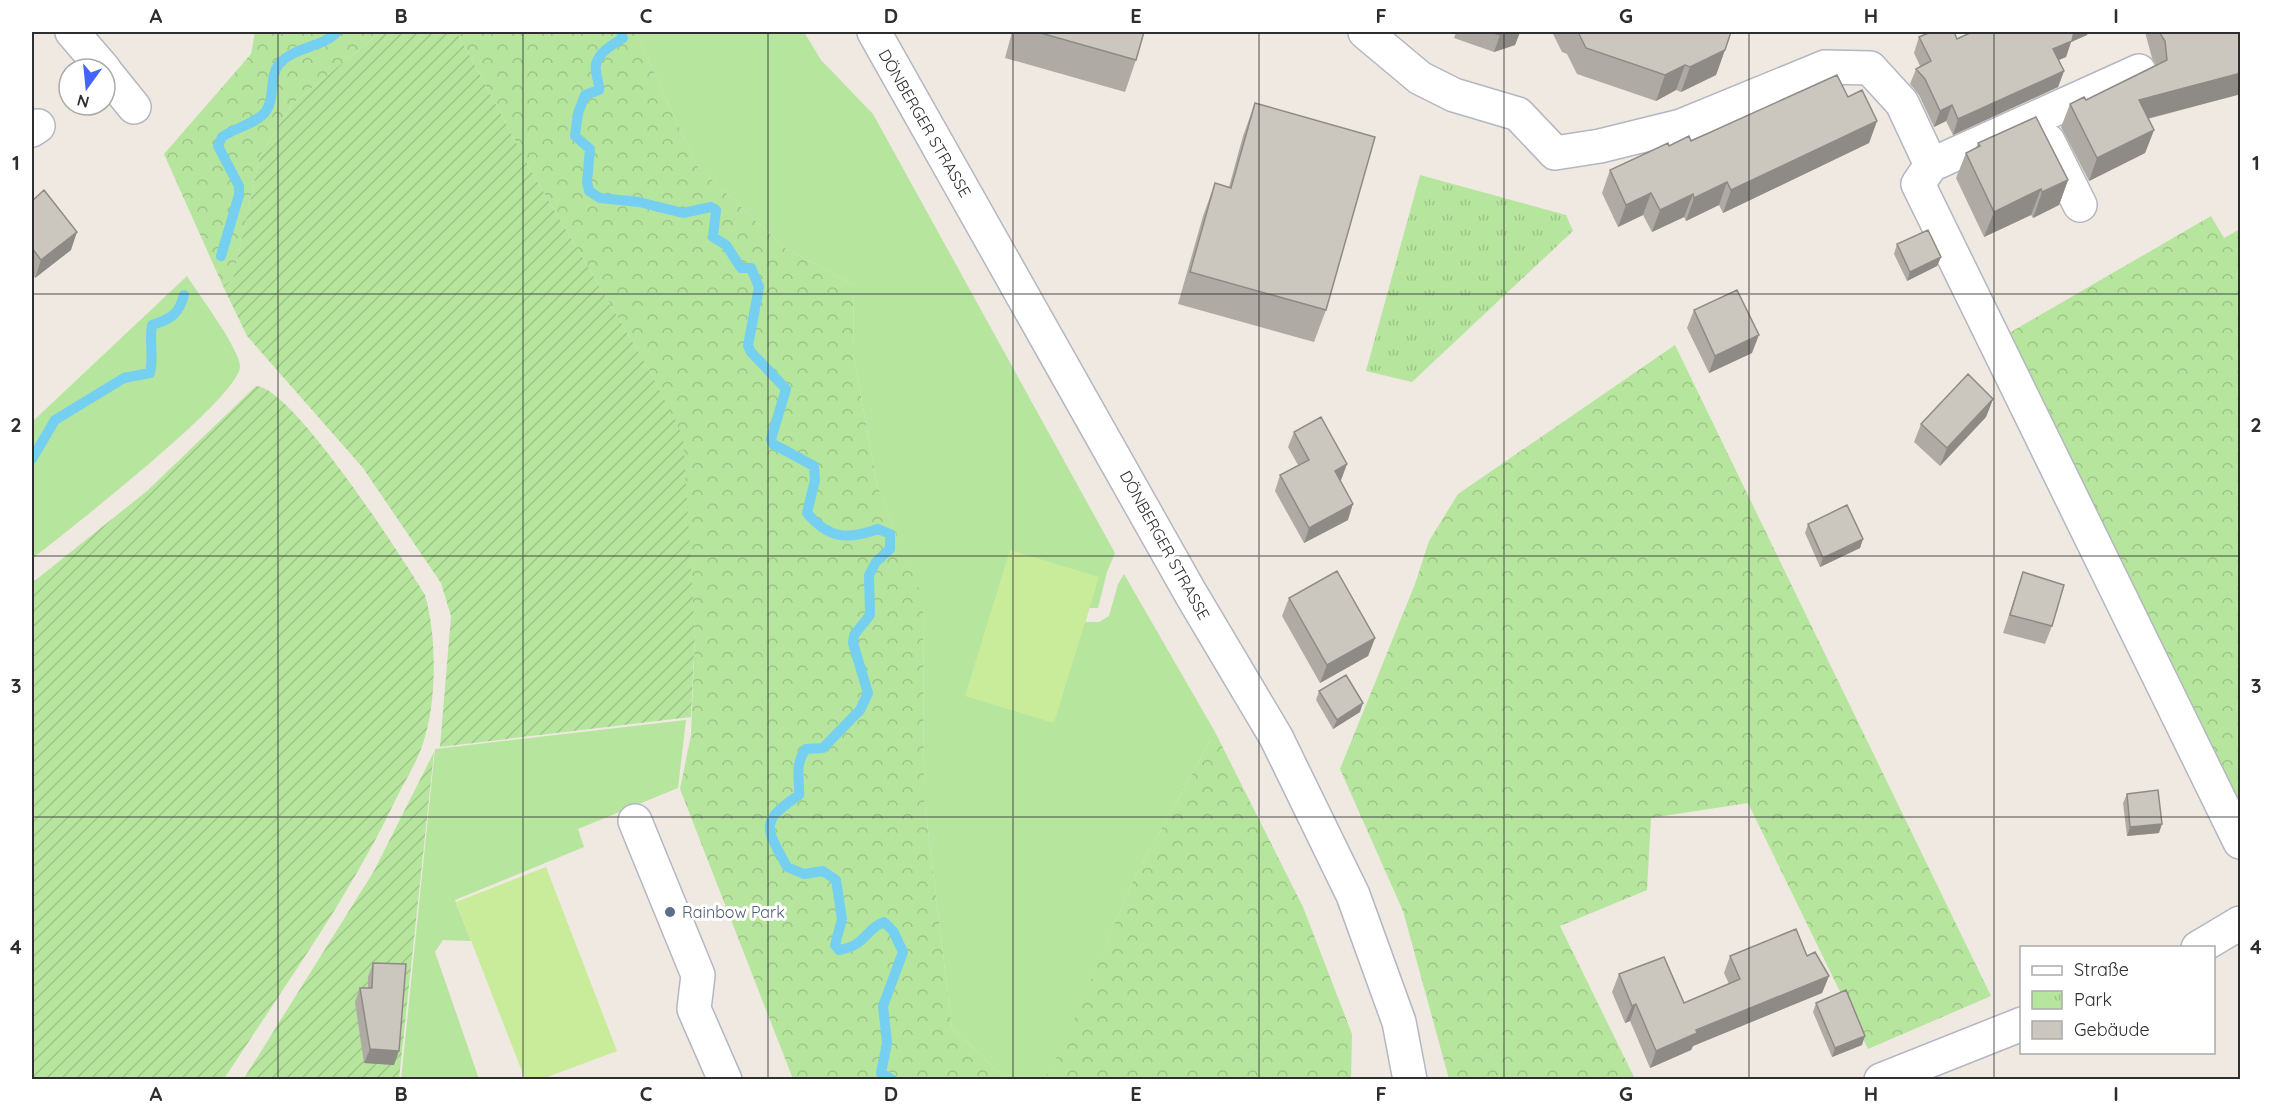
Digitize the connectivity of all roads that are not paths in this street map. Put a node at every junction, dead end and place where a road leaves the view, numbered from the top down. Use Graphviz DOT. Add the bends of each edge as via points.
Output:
graph roads {
  1 [pos="72,32"];
  2 [pos="874,32"];
  3 [pos="1365,32"];
  4 [pos="93,57"];
  5 [pos="2139,71"];
  6 [pos="117,86"];
  7 [pos="134,107"];
  8 [pos="2036,118"];
  9 [pos="1931,165"];
  10 [pos="2080,205"];
  11 [pos="635,821"];
  12 [pos="2241,843"];
  13 [pos="2241,923"];
  14 [pos="2201,946"];
  15 [pos="2020,1025"];
  16 [pos="725,1080"];
  17 [pos="1410,1080"];
  18 [pos="1881,1080"];
  1 -- 4 [label="street"];
  2 -- 17 [label="street, DÖNBERGER STRASSE" via="1191,594 1276,737 1353,895 1399,1022"];
  3 -- 9 [label="street" via="1420,78 1454,95 1518,114 1555,153 1681,126 1825,67 1870,68 1902,103"];
  5 -- 8 [label="street"];
  6 -- 7 [label="street"];
  8 -- 9 [label="street"];
  8 -- 10 [label="street"];
  9 -- 12 [label="street" via="1918,184"];
  11 -- 16 [label="street" via="698,975 694,1009"];
  13 -- 14 [label="street"];
  15 -- 18 [label="street"];
}
